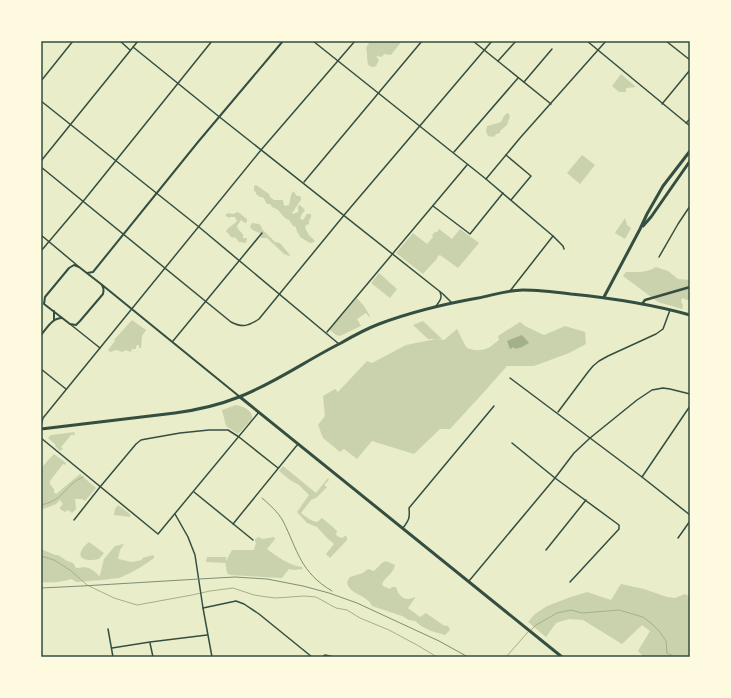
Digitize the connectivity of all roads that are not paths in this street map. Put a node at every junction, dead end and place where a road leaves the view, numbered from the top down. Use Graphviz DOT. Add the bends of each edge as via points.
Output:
graph roads {
  1 [pos="72,41"];
  2 [pos="120,41"];
  3 [pos="138,41"];
  4 [pos="212,41"];
  5 [pos="283,41"];
  6 [pos="313,41"];
  7 [pos="354,41"];
  8 [pos="422,41"];
  9 [pos="473,41"];
  10 [pos="492,41"];
  11 [pos="516,41"];
  12 [pos="587,41"];
  13 [pos="606,41"];
  14 [pos="666,41"];
  15 [pos="133,47"];
  16 [pos="130,50"];
  17 [pos="484,50"];
  18 [pos="552,50"];
  19 [pos="598,50"];
  20 [pos="690,60"];
  21 [pos="338,61"];
  22 [pos="498,61"];
  23 [pos="690,70"];
  24 [pos="518,78"];
  25 [pos="41,80"];
  26 [pos="524,82"];
  27 [pos="178,84"];
  28 [pos="378,93"];
  29 [pos="41,101"];
  30 [pos="551,104"];
  31 [pos="662,104"];
  32 [pos="219,117"];
  33 [pos="690,118"];
  34 [pos="686,123"];
  35 [pos="70,124"];
  36 [pos="420,126"];
  37 [pos="690,126"];
  38 [pos="261,150"];
  39 [pos="690,151"];
  40 [pos="453,153"];
  41 [pos="506,155"];
  42 [pos="41,160"];
  43 [pos="116,160"];
  44 [pos="690,161"];
  45 [pos="467,165"];
  46 [pos="41,166"];
  47 [pos="486,179"];
  48 [pos="303,183"];
  49 [pos="157,193"];
  50 [pos="503,193"];
  51 [pos="511,200"];
  52 [pos="83,201"];
  53 [pos="433,206"];
  54 [pos="690,206"];
  55 [pos="344,215"];
  56 [pos="198,227"];
  57 [pos="640,229"];
  58 [pos="124,234"];
  59 [pos="262,234"];
  60 [pos="41,235"];
  61 [pos="553,236"];
  62 [pos="49,242"];
  63 [pos="564,249"];
  64 [pos="41,251"];
  65 [pos="392,254"];
  66 [pos="660,257"];
  67 [pos="239,260"];
  68 [pos="79,267"];
  69 [pos="165,268"];
  70 [pos="93,272"];
  71 [pos="87,273"];
  72 [pos="94,279"];
  73 [pos="101,284"];
  74 [pos="690,287"];
  75 [pos="439,290"];
  76 [pos="509,292"];
  77 [pos="279,293"];
  78 [pos="604,297"];
  79 [pos="41,301"];
  80 [pos="205,301"];
  81 [pos="452,303"];
  82 [pos="44,304"];
  83 [pos="642,304"];
  84 [pos="434,307"];
  85 [pos="132,309"];
  86 [pos="670,310"];
  87 [pos="54,311"];
  88 [pos="690,315"];
  89 [pos="62,318"];
  90 [pos="54,320"];
  91 [pos="70,324"];
  92 [pos="326,332"];
  93 [pos="41,335"];
  94 [pos="173,341"];
  95 [pos="339,344"];
  96 [pos="100,349"];
  97 [pos="41,369"];
  98 [pos="510,378"];
  99 [pos="66,389"];
  100 [pos="690,394"];
  101 [pos="240,397"];
  102 [pos="494,406"];
  103 [pos="690,406"];
  104 [pos="259,412"];
  105 [pos="557,413"];
  106 [pos="41,426"];
  107 [pos="41,429"];
  108 [pos="239,437"];
  109 [pos="41,438"];
  110 [pos="590,438"];
  111 [pos="512,443"];
  112 [pos="298,444"];
  113 [pos="278,468"];
  114 [pos="642,477"];
  115 [pos="555,478"];
  116 [pos="100,487"];
  117 [pos="194,492"];
  118 [pos="586,500"];
  119 [pos="175,514"];
  120 [pos="690,515"];
  121 [pos="74,520"];
  122 [pos="690,521"];
  123 [pos="233,524"];
  124 [pos="403,528"];
  125 [pos="678,538"];
  126 [pos="252,540"];
  127 [pos="546,550"];
  128 [pos="469,581"];
  129 [pos="570,582"];
  130 [pos="203,608"];
  131 [pos="108,629"];
  132 [pos="207,635"];
  133 [pos="150,642"];
  134 [pos="112,648"];
  135 [pos="113,657"];
  136 [pos="153,657"];
  137 [pos="212,657"];
  138 [pos="312,657"];
  139 [pos="322,657"];
  140 [pos="334,657"];
  141 [pos="562,657"];
  1 -- 25 [label="street"];
  2 -- 16 [label="street"];
  3 -- 15 [label="street"];
  4 -- 27 [label="street"];
  5 -- 32 [label="street"];
  6 -- 21 [label="street"];
  7 -- 21 [label="street"];
  8 -- 28 [label="street"];
  9 -- 17 [label="street"];
  10 -- 17 [label="street"];
  11 -- 22 [label="street"];
  12 -- 19 [label="street"];
  13 -- 19 [label="street"];
  14 -- 20 [label="street"];
  15 -- 16 [label="street"];
  15 -- 27 [label="street"];
  16 -- 35 [label="street"];
  17 -- 22 [label="street"];
  17 -- 36 [label="street"];
  18 -- 26 [label="street"];
  19 -- 30 [label="street"];
  19 -- 31 [label="street"];
  21 -- 28 [label="street"];
  21 -- 38 [label="street"];
  22 -- 24 [label="street"];
  23 -- 31 [label="street"];
  24 -- 26 [label="street"];
  24 -- 40 [label="street"];
  26 -- 30 [label="street"];
  27 -- 32 [label="street"];
  27 -- 43 [label="street"];
  28 -- 36 [label="street"];
  28 -- 48 [label="street"];
  29 -- 35 [label="street"];
  30 -- 41 [label="street"];
  31 -- 34 [label="street"];
  32 -- 38 [label="street"];
  32 -- 49 [label="street"];
  33 -- 34 [label="street"];
  34 -- 37 [label="street"];
  35 -- 42 [label="street"];
  35 -- 43 [label="street"];
  36 -- 40 [label="street"];
  36 -- 55 [label="street"];
  38 -- 48 [label="street"];
  38 -- 56 [label="street"];
  39 -- 57 [label="main road" via="663,186"];
  40 -- 45 [label="street"];
  41 -- 47 [label="street"];
  41 -- 51 [label="street" via="531,176"];
  43 -- 49 [label="street"];
  43 -- 52 [label="street"];
  44 -- 57 [label="main road"];
  45 -- 47 [label="street"];
  45 -- 53 [label="street"];
  46 -- 52 [label="street"];
  47 -- 50 [label="street"];
  48 -- 55 [label="street"];
  49 -- 56 [label="street"];
  49 -- 58 [label="street"];
  50 -- 51 [label="street"];
  50 -- 53 [label="street" via="470,234"];
  51 -- 61 [label="street"];
  52 -- 58 [label="street"];
  52 -- 62 [label="street"];
  53 -- 65 [label="street"];
  54 -- 66 [label="street"];
  55 -- 65 [label="street"];
  55 -- 77 [label="street"];
  56 -- 67 [label="street"];
  56 -- 69 [label="street"];
  57 -- 78 [label="main road"];
  58 -- 69 [label="street"];
  58 -- 70 [label="street"];
  59 -- 67 [label="street"];
  60 -- 62 [label="street"];
  61 -- 63 [label="street"];
  61 -- 76 [label="street"];
  62 -- 64 [label="street"];
  62 -- 68 [label="street"];
  65 -- 75 [label="street"];
  65 -- 92 [label="street"];
  67 -- 77 [label="street"];
  67 -- 80 [label="street"];
  68 -- 71 [label="street"];
  68 -- 82 [label="street" via="74,265 69,268 45,297"];
  69 -- 80 [label="street"];
  69 -- 85 [label="street"];
  70 -- 71 [label="street"];
  70 -- 72 [label="street"];
  71 -- 72 [label="street"];
  72 -- 73 [label="street"];
  73 -- 85 [label="street"];
  73 -- 91 [label="street" via="103,294 79,323"];
  74 -- 83 [label="main road" via="646,300"];
  75 -- 81 [label="street"];
  75 -- 84 [label="street" via="441,297"];
  76 -- 78 [label="main road" via="534,290"];
  76 -- 81 [label="main road"];
  77 -- 80 [label="street" via="259,319 243,326 230,322"];
  77 -- 92 [label="street"];
  78 -- 83 [label="main road"];
  79 -- 82 [label="street"];
  80 -- 94 [label="street"];
  81 -- 84 [label="main road"];
  82 -- 87 [label="street"];
  83 -- 86 [label="main road"];
  84 -- 95 [label="main road" via="377,325"];
  85 -- 94 [label="street"];
  85 -- 96 [label="street"];
  86 -- 88 [label="main road"];
  86 -- 105 [label="street" via="660,332 608,356 593,366"];
  87 -- 89 [label="street"];
  87 -- 90 [label="street"];
  89 -- 90 [label="street"];
  89 -- 91 [label="street"];
  90 -- 93 [label="street"];
  91 -- 96 [label="street"];
  92 -- 95 [label="street"];
  94 -- 101 [label="street"];
  95 -- 101 [label="main road"];
  96 -- 99 [label="street"];
  97 -- 99 [label="street"];
  98 -- 105 [label="street"];
  99 -- 106 [label="street" via="43,418"];
  100 -- 110 [label="street" via="663,388 652,390"];
  101 -- 104 [label="main road"];
  101 -- 107 [label="main road" via="198,410"];
  102 -- 124 [label="street" via="410,508 409,521"];
  103 -- 114 [label="street"];
  104 -- 108 [label="street"];
  104 -- 112 [label="main road"];
  105 -- 110 [label="street"];
  108 -- 113 [label="street"];
  108 -- 116 [label="street" via="228,430 220,430 180,433 141,440"];
  108 -- 117 [label="street"];
  109 -- 116 [label="street"];
  110 -- 114 [label="street"];
  110 -- 115 [label="street" via="574,453"];
  111 -- 115 [label="street"];
  112 -- 113 [label="street"];
  112 -- 124 [label="main road"];
  113 -- 123 [label="street"];
  114 -- 120 [label="street"];
  115 -- 118 [label="street"];
  115 -- 128 [label="street"];
  116 -- 119 [label="street" via="158,534"];
  116 -- 121 [label="street"];
  117 -- 119 [label="street"];
  117 -- 123 [label="street"];
  118 -- 127 [label="street"];
  118 -- 129 [label="street" via="619,525 619,529"];
  119 -- 130 [label="street" via="195,555"];
  122 -- 125 [label="street"];
  123 -- 126 [label="street"];
  124 -- 128 [label="main road"];
  128 -- 141 [label="main road"];
  130 -- 132 [label="street"];
  130 -- 138 [label="street" via="236,601 244,604"];
  131 -- 134 [label="street"];
  132 -- 133 [label="street"];
  132 -- 137 [label="street"];
  133 -- 134 [label="street"];
  133 -- 136 [label="street"];
  134 -- 135 [label="street"];
  139 -- 140 [label="street"];
}
